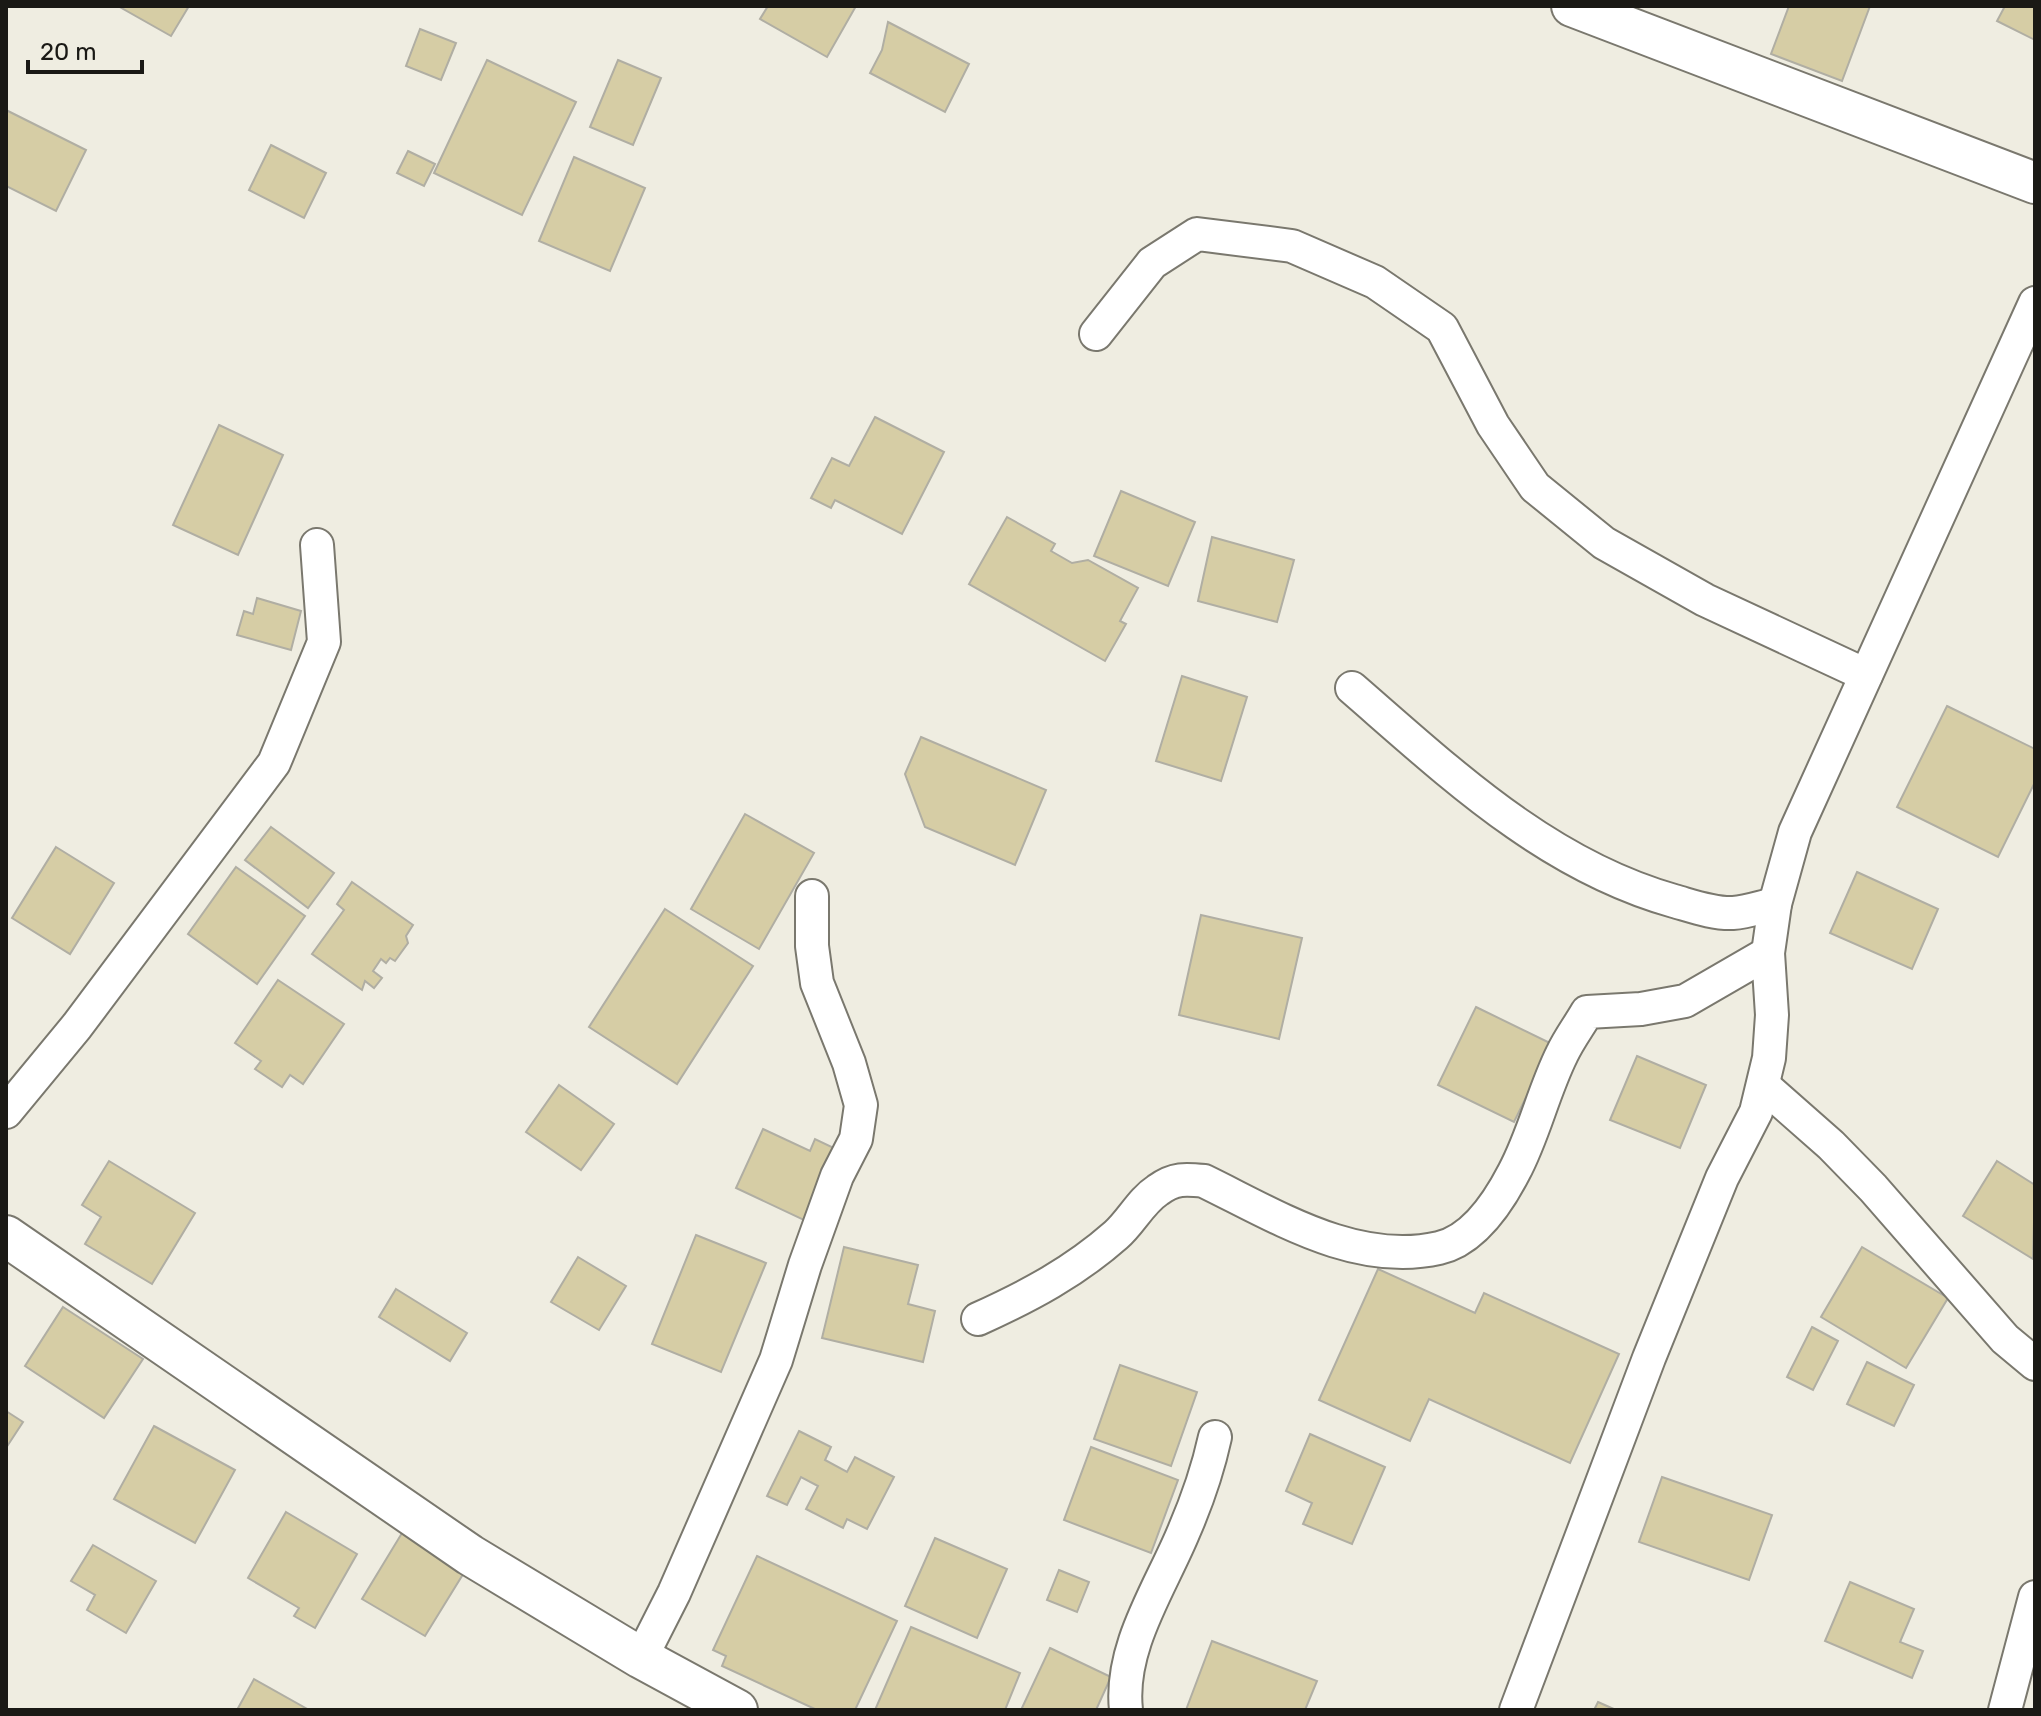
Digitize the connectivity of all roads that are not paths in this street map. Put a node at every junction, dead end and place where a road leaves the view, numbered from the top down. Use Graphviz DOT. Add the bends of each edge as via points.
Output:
graph roads {
  1 [pos="1572,6"];
  2 [pos="2035,183"];
  3 [pos="2035,303"];
  4 [pos="1096,334"];
  5 [pos="317,545"];
  6 [pos="1866,675"];
  7 [pos="1352,688"];
  8 [pos="812,896"];
  9 [pos="1775,904"];
  10 [pos="1768,953"];
  11 [pos="1764,1086"];
  12 [pos="6,1112"];
  13 [pos="6,1236"];
  14 [pos="978,1319"];
  15 [pos="2035,1364"];
  16 [pos="1215,1437"];
  17 [pos="2035,1597"];
  18 [pos="641,1658"];
  19 [pos="737,1710"];
  20 [pos="1126,1710"];
  21 [pos="1516,1710"];
  22 [pos="2005,1710"];
  1 -- 2 [label="street"];
  3 -- 6 [label="street"];
  4 -- 6 [label="street" via="1152,263 1197,234 1292,246 1375,282 1442,328 1493,425 1535,487 1593,534 1705,600"];
  5 -- 12 [label="street" via="324,642 274,763"];
  6 -- 9 [label="street" via="1795,832"];
  7 -- 9 [label="street" via="1474,794 1591,869 1700,908 1732,913"];
  8 -- 18 [label="street" via="817,983 861,1105 856,1139 810,1250 776,1360"];
  9 -- 10 [label="street"];
  10 -- 11 [label="street" via="1772,1015"];
  10 -- 14 [label="street" via="1685,1001 1587,1012 1562,1054 1515,1170 1492,1210 1440,1248 1350,1247 1204,1181 1180,1178 1156,1190 1086,1261 1036,1293"];
  11 -- 15 [label="street" via="1831,1145 2005,1339"];
  11 -- 21 [label="street" via="1649,1358"];
  13 -- 18 [label="street" via="470,1555"];
  16 -- 20 [label="street" via="1185,1529 1138,1633 1127,1673"];
  17 -- 22 [label="street"];
  18 -- 19 [label="street"];
}
